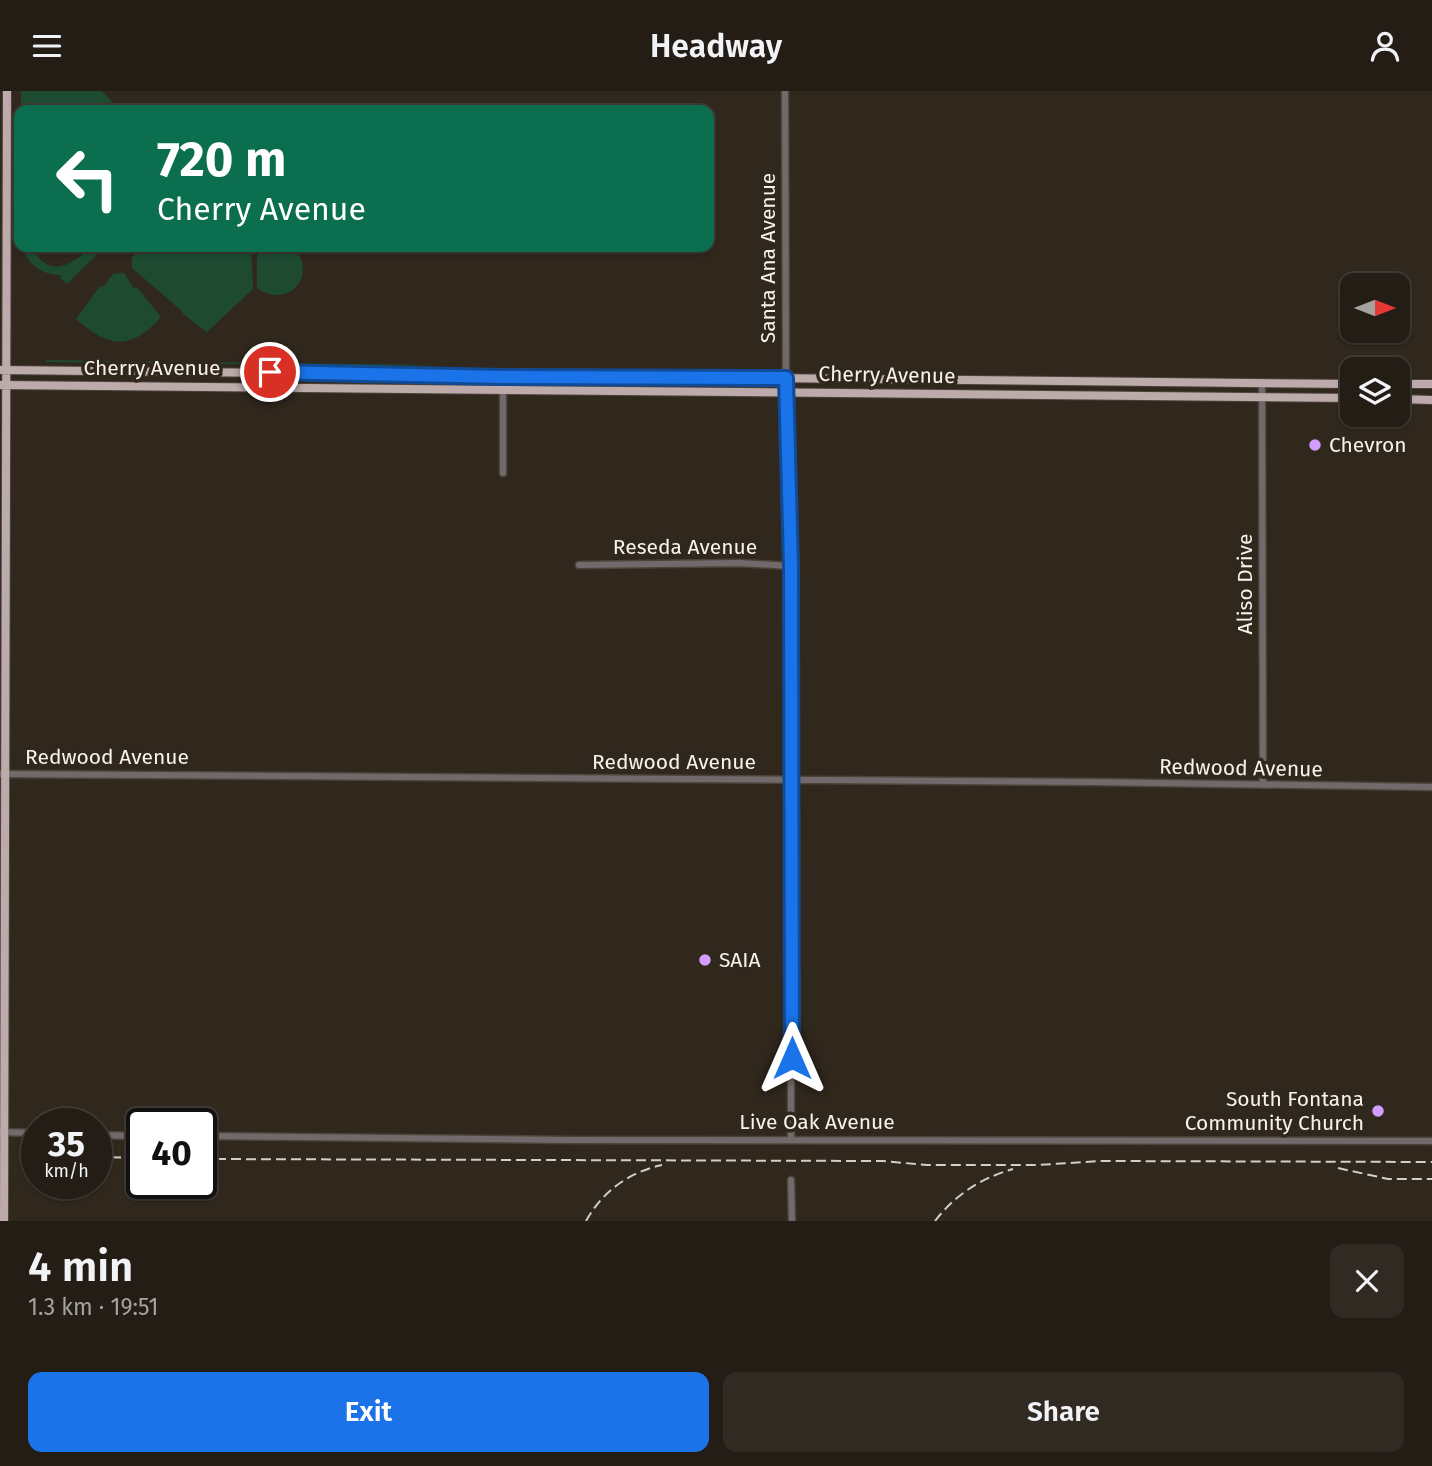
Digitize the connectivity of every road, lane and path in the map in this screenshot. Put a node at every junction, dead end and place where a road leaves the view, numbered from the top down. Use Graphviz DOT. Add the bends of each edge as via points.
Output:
graph roads {
  1 [pos="7,91"];
  2 [pos="785,91"];
  3 [pos="3,370"];
  4 [pos="503,377"];
  5 [pos="786,378"];
  6 [pos="1262,383"];
  7 [pos="1340,384"];
  8 [pos="1410,384"];
  9 [pos="1432,384"];
  10 [pos="3,385"];
  11 [pos="503,389"];
  12 [pos="787,391"];
  13 [pos="1262,396"];
  14 [pos="1340,398"];
  15 [pos="1410,399"];
  16 [pos="1432,400"];
  17 [pos="503,473"];
  18 [pos="579,565"];
  19 [pos="791,566"];
  20 [pos="2,774"];
  21 [pos="604,779"];
  22 [pos="791,780"];
  23 [pos="1263,785"];
  24 [pos="1432,787"];
  25 [pos="604,790"];
  26 [pos="2,1132"];
  27 [pos="21,1133"];
  28 [pos="217,1136"];
  29 [pos="791,1139"];
  30 [pos="1432,1140"];
  31 [pos="792,1180"];
  32 [pos="4,1221"];
  33 [pos="792,1221"];
  1 -- 3 [label="main road"];
  2 -- 5 [label="street, Santa Ana Avenue"];
  3 -- 4 [label="main road, Cherry Avenue"];
  3 -- 10 [label="main road"];
  4 -- 5 [label="main road, Cherry Avenue"];
  4 -- 11 [label="street"];
  5 -- 6 [label="main road, Cherry Avenue"];
  5 -- 12 [label="street, Santa Ana Avenue"];
  6 -- 7 [label="main road, Cherry Avenue"];
  6 -- 13 [label="street, Aliso Drive"];
  8 -- 9 [label="main road"];
  10 -- 11 [label="main road, Cherry Avenue"];
  10 -- 20 [label="main road"];
  11 -- 12 [label="main road, Cherry Avenue"];
  11 -- 17 [label="street"];
  12 -- 13 [label="main road, Cherry Avenue"];
  12 -- 19 [label="street, Santa Ana Avenue"];
  13 -- 14 [label="main road, Cherry Avenue"];
  13 -- 23 [label="street, Aliso Drive"];
  15 -- 16 [label="main road"];
  18 -- 19 [label="street, Reseda Avenue"];
  19 -- 22 [label="street, Santa Ana Avenue"];
  20 -- 21 [label="street, Redwood Avenue"];
  20 -- 26 [label="main road"];
  21 -- 22 [label="street, Redwood Avenue"];
  21 -- 25 [label="street"];
  22 -- 23 [label="street, Redwood Avenue"];
  22 -- 29 [label="street, Santa Ana Avenue"];
  23 -- 24 [label="street, Redwood Avenue"];
  26 -- 27 [label="street"];
  26 -- 32 [label="main road"];
  28 -- 29 [label="street, Live Oak Avenue"];
  29 -- 30 [label="street, Live Oak Avenue"];
  31 -- 33 [label="street"];
}
